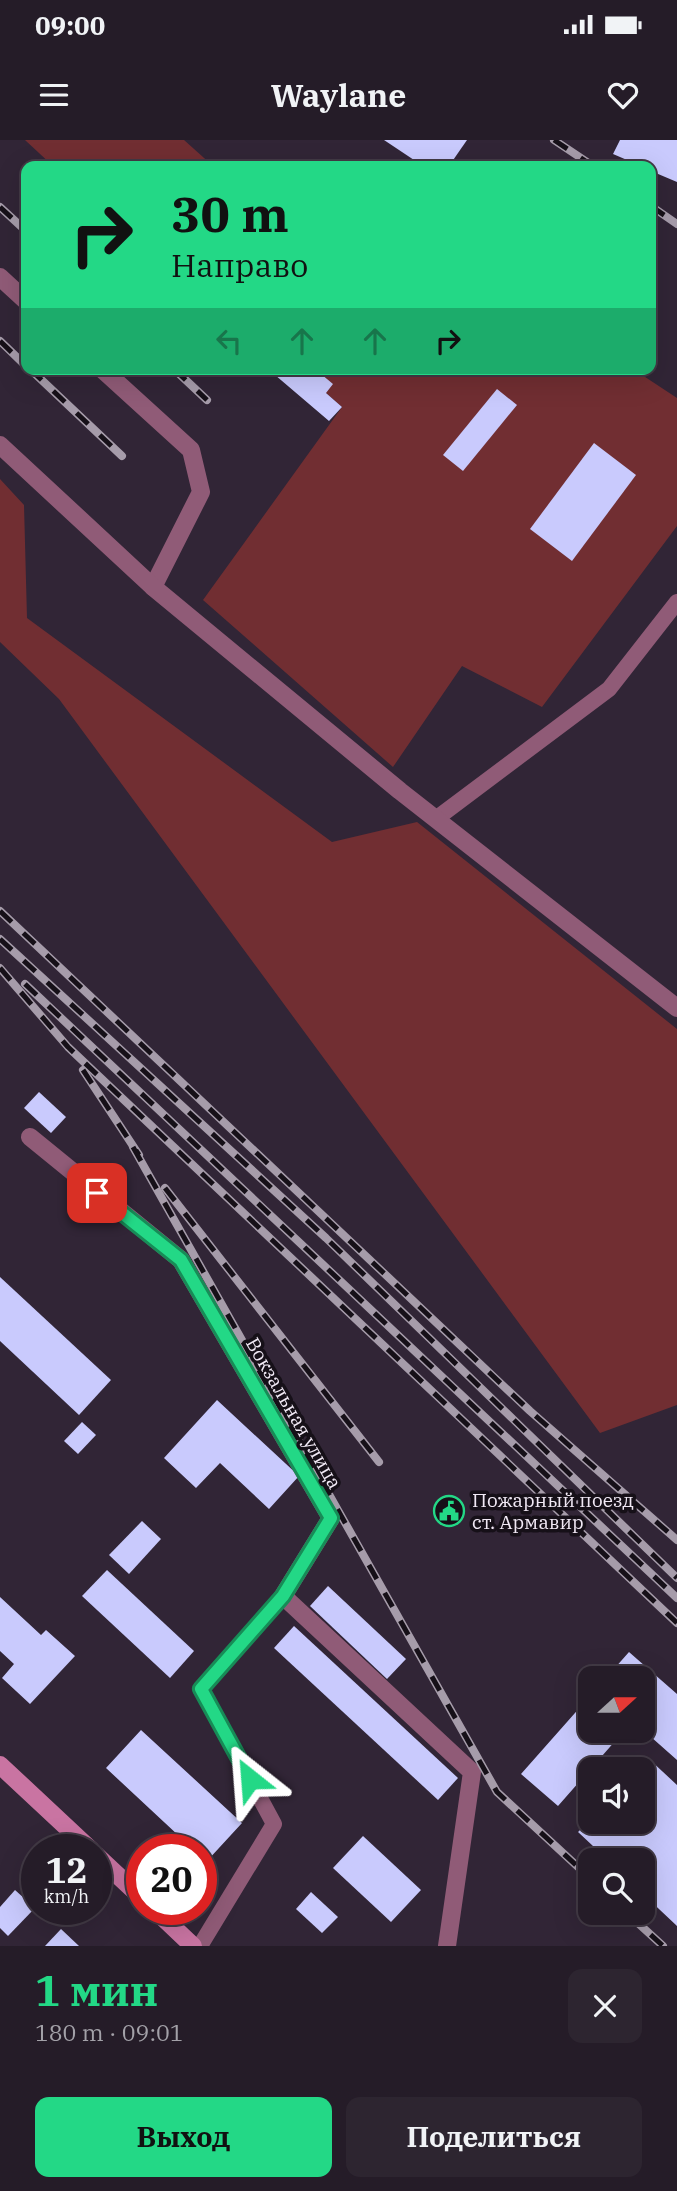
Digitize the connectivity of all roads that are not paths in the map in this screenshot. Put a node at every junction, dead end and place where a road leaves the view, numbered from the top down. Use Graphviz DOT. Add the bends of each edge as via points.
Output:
graph roads {
  1 [pos="0,277"];
  2 [pos="21,296"];
  3 [pos="109,375"];
  4 [pos="0,445"];
  5 [pos="153,587"];
  6 [pos="677,602"];
  7 [pos="437,818"];
  8 [pos="677,1008"];
  9 [pos="30,1137"];
  10 [pos="283,1596"];
  11 [pos="0,1765"];
  12 [pos="73,1834"];
  13 [pos="112,1870"];
  14 [pos="126,1883"];
  15 [pos="171,1925"];
  16 [pos="193,1946"];
  17 [pos="200,1946"];
  18 [pos="447,1946"];
  1 -- 2 [label="street"];
  3 -- 5 [label="street" via="191,450 201,492"];
  4 -- 5 [label="street"];
  5 -- 7 [label="street"];
  6 -- 7 [label="lane" via="609,689"];
  7 -- 8 [label="street"];
  9 -- 10 [label="street, Вокзальная улица" via="181,1260 331,1518"];
  10 -- 17 [label="lane" via="201,1689 274,1824"];
  10 -- 18 [label="street" via="472,1772"];
  11 -- 12 [label="main road"];
  13 -- 14 [label="main road"];
  15 -- 16 [label="main road"];
}
